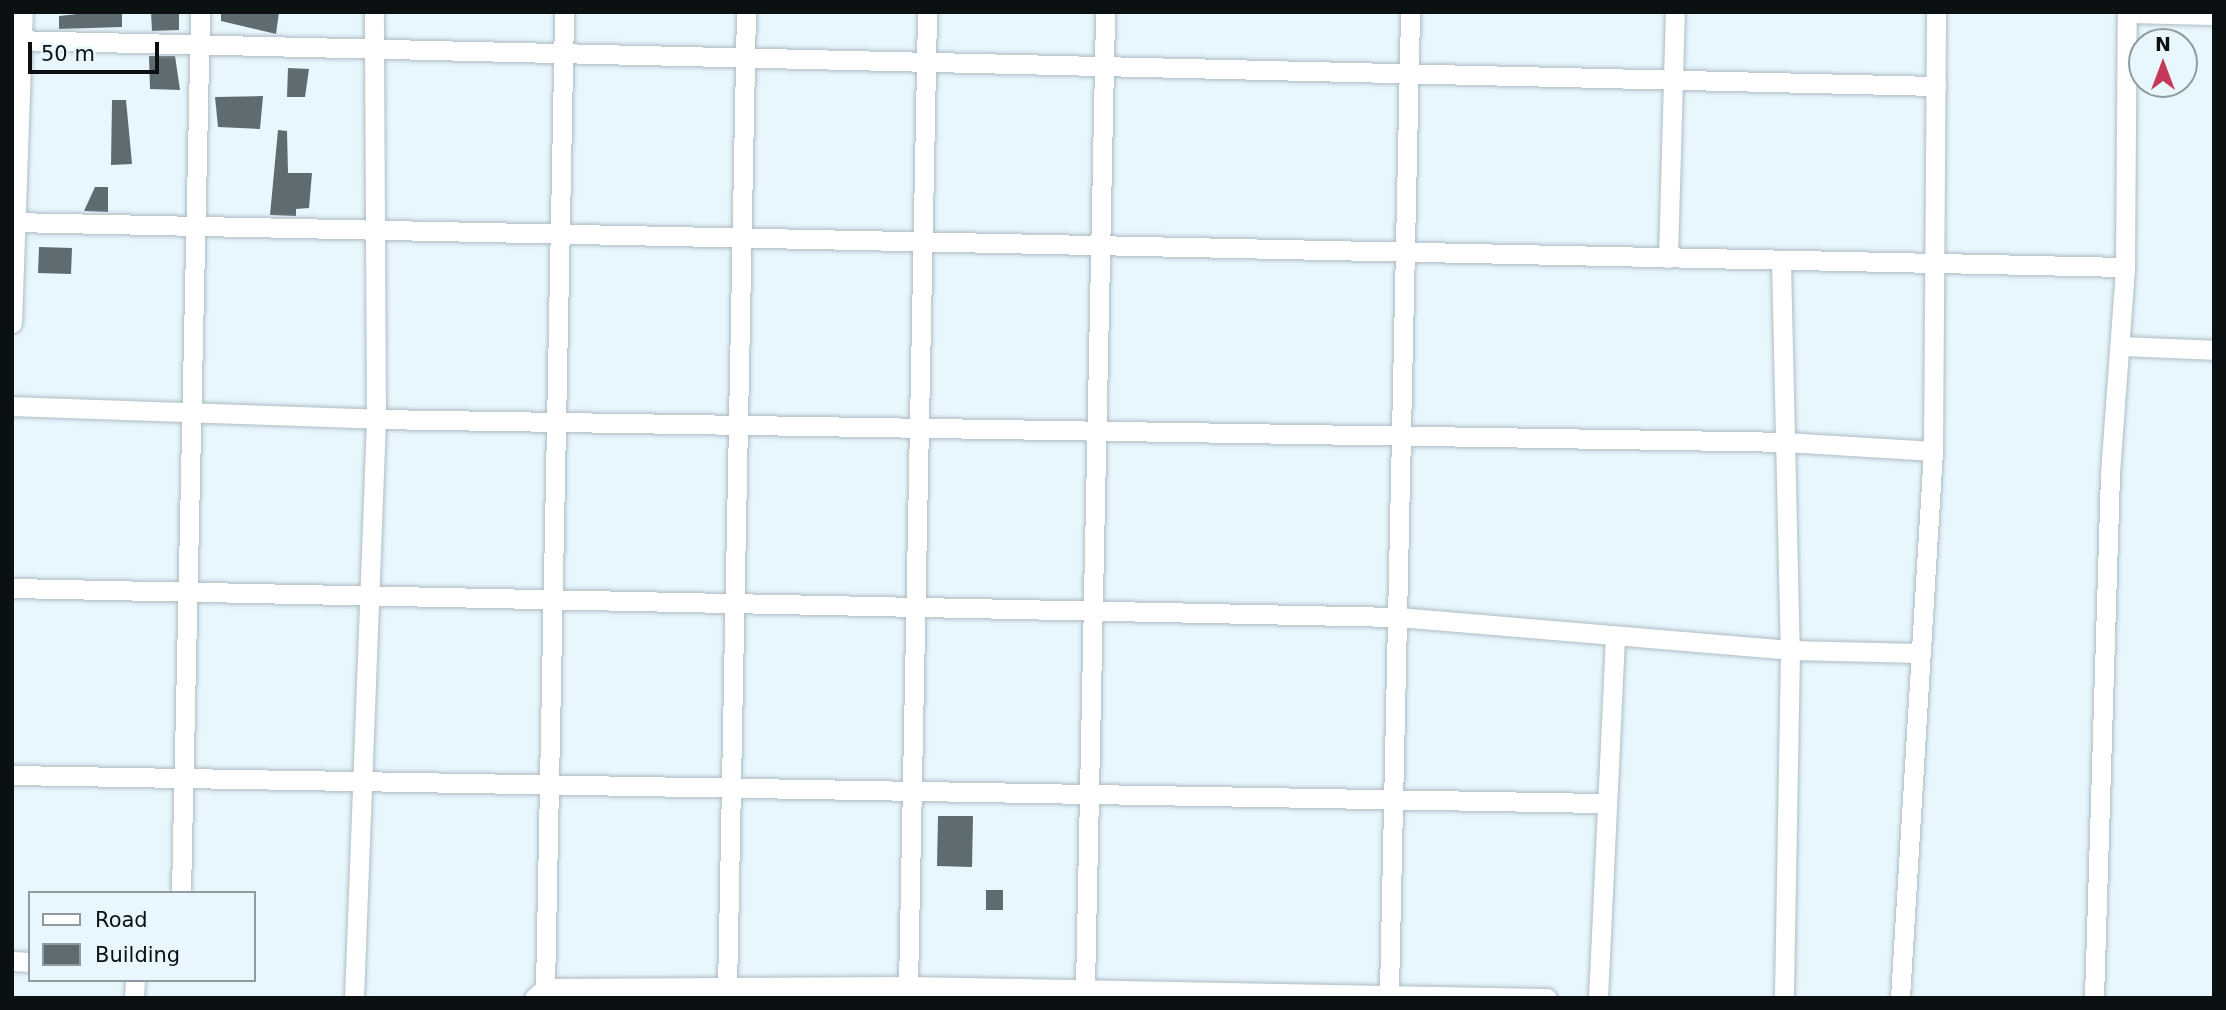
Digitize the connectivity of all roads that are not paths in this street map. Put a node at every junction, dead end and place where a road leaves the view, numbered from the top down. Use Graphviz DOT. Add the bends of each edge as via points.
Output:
graph roads {
  1 [pos="23,12"];
  2 [pos="200,12"];
  3 [pos="374,12"];
  4 [pos="564,12"];
  5 [pos="746,12"];
  6 [pos="927,12"];
  7 [pos="1105,12"];
  8 [pos="1410,12"];
  9 [pos="1675,12"];
  10 [pos="1936,12"];
  11 [pos="2127,13"];
  12 [pos="2214,15"];
  13 [pos="17,40"];
  14 [pos="200,45"];
  15 [pos="378,48"];
  16 [pos="563,51"];
  17 [pos="745,59"];
  18 [pos="925,62"];
  19 [pos="1104,66"];
  20 [pos="1675,75"];
  21 [pos="1409,76"];
  22 [pos="1936,86"];
  23 [pos="15,222"];
  24 [pos="195,228"];
  25 [pos="377,232"];
  26 [pos="558,236"];
  27 [pos="740,240"];
  28 [pos="920,242"];
  29 [pos="1102,247"];
  30 [pos="1404,252"];
  31 [pos="1668,258"];
  32 [pos="1781,262"];
  33 [pos="1934,265"];
  34 [pos="2125,267"];
  35 [pos="12,323"];
  36 [pos="2120,346"];
  37 [pos="2214,349"];
  38 [pos="12,406"];
  39 [pos="191,413"];
  40 [pos="376,419"];
  41 [pos="553,421"];
  42 [pos="734,423"];
  43 [pos="918,426"];
  44 [pos="1099,429"];
  45 [pos="1400,437"];
  46 [pos="1786,442"];
  47 [pos="1933,451"];
  48 [pos="12,588"];
  49 [pos="187,592"];
  50 [pos="367,597"];
  51 [pos="734,598"];
  52 [pos="549,601"];
  53 [pos="915,607"];
  54 [pos="1097,611"];
  55 [pos="1398,617"];
  56 [pos="1615,637"];
  57 [pos="1790,650"];
  58 [pos="1921,653"];
  59 [pos="12,775"];
  60 [pos="182,778"];
  61 [pos="364,781"];
  62 [pos="547,784"];
  63 [pos="727,788"];
  64 [pos="910,790"];
  65 [pos="1092,791"];
  66 [pos="1392,797"];
  67 [pos="1604,803"];
  68 [pos="181,891"];
  69 [pos="908,986"];
  70 [pos="1086,987"];
  71 [pos="727,990"];
  72 [pos="874,992"];
  73 [pos="1051,992"];
  74 [pos="1389,992"];
  75 [pos="540,993"];
  76 [pos="683,993"];
  77 [pos="1237,993"];
  78 [pos="1421,995"];
  79 [pos="354,998"];
  80 [pos="1547,998"];
  81 [pos="1598,998"];
  82 [pos="1784,998"];
  83 [pos="1900,998"];
  84 [pos="2094,998"];
  1 -- 13 [label="street"];
  2 -- 14 [label="street"];
  3 -- 15 [label="street"];
  4 -- 16 [label="street"];
  5 -- 17 [label="street"];
  6 -- 18 [label="street"];
  7 -- 19 [label="street"];
  8 -- 21 [label="street"];
  9 -- 20 [label="street"];
  10 -- 22 [label="street"];
  11 -- 12 [label="street"];
  11 -- 34 [label="street"];
  13 -- 14 [label="street"];
  13 -- 23 [label="street"];
  14 -- 15 [label="street"];
  14 -- 24 [label="street"];
  15 -- 16 [label="street"];
  15 -- 25 [label="street"];
  16 -- 17 [label="street"];
  16 -- 26 [label="street"];
  17 -- 18 [label="street"];
  17 -- 27 [label="street"];
  18 -- 19 [label="street"];
  18 -- 28 [label="street"];
  19 -- 21 [label="street"];
  19 -- 29 [label="street"];
  20 -- 21 [label="street"];
  20 -- 22 [label="street"];
  20 -- 31 [label="street"];
  21 -- 30 [label="street"];
  22 -- 33 [label="street"];
  23 -- 24 [label="street"];
  23 -- 35 [label="street"];
  24 -- 25 [label="street"];
  24 -- 39 [label="street"];
  25 -- 26 [label="street"];
  25 -- 40 [label="street"];
  26 -- 27 [label="street"];
  26 -- 41 [label="street"];
  27 -- 28 [label="street"];
  27 -- 42 [label="street"];
  28 -- 29 [label="street"];
  28 -- 43 [label="street"];
  29 -- 30 [label="street"];
  29 -- 44 [label="street"];
  30 -- 31 [label="street"];
  30 -- 45 [label="street"];
  31 -- 32 [label="street"];
  32 -- 33 [label="street"];
  32 -- 46 [label="street"];
  33 -- 34 [label="street"];
  33 -- 47 [label="street"];
  34 -- 36 [label="street"];
  36 -- 37 [label="street"];
  36 -- 84 [label="street" via="2110,473"];
  38 -- 39 [label="street"];
  39 -- 40 [label="street"];
  39 -- 49 [label="street"];
  40 -- 41 [label="street"];
  40 -- 50 [label="street"];
  41 -- 42 [label="street"];
  41 -- 52 [label="street"];
  42 -- 43 [label="street"];
  42 -- 51 [label="street"];
  43 -- 44 [label="street"];
  43 -- 53 [label="street"];
  44 -- 45 [label="street"];
  44 -- 54 [label="street"];
  45 -- 46 [label="street"];
  45 -- 55 [label="street"];
  46 -- 47 [label="street"];
  46 -- 57 [label="street"];
  47 -- 58 [label="street"];
  48 -- 49 [label="street"];
  49 -- 50 [label="street"];
  49 -- 60 [label="street"];
  50 -- 52 [label="street"];
  50 -- 61 [label="street"];
  51 -- 52 [label="street"];
  51 -- 53 [label="street"];
  51 -- 63 [label="street"];
  52 -- 62 [label="street"];
  53 -- 54 [label="street"];
  53 -- 64 [label="street"];
  54 -- 55 [label="street"];
  54 -- 65 [label="street"];
  55 -- 56 [label="street"];
  55 -- 66 [label="street"];
  56 -- 57 [label="street"];
  56 -- 67 [label="street"];
  57 -- 58 [label="street"];
  57 -- 82 [label="street"];
  58 -- 83 [label="street"];
  59 -- 60 [label="street"];
  60 -- 61 [label="street"];
  60 -- 68 [label="street"];
  61 -- 62 [label="street"];
  61 -- 79 [label="street"];
  62 -- 63 [label="street"];
  62 -- 75 [label="street"];
  63 -- 64 [label="street"];
  63 -- 71 [label="street"];
  64 -- 65 [label="street"];
  64 -- 69 [label="street"];
  65 -- 66 [label="street"];
  65 -- 70 [label="street"];
  66 -- 67 [label="street"];
  66 -- 74 [label="street"];
  67 -- 81 [label="street"];
  69 -- 72 [label="street"];
  69 -- 73 [label="street"];
  70 -- 73 [label="street"];
  70 -- 77 [label="street"];
  71 -- 72 [label="street"];
  71 -- 76 [label="street"];
  74 -- 77 [label="street"];
  74 -- 78 [label="street"];
  75 -- 76 [label="street"];
  78 -- 80 [label="street"];
}
